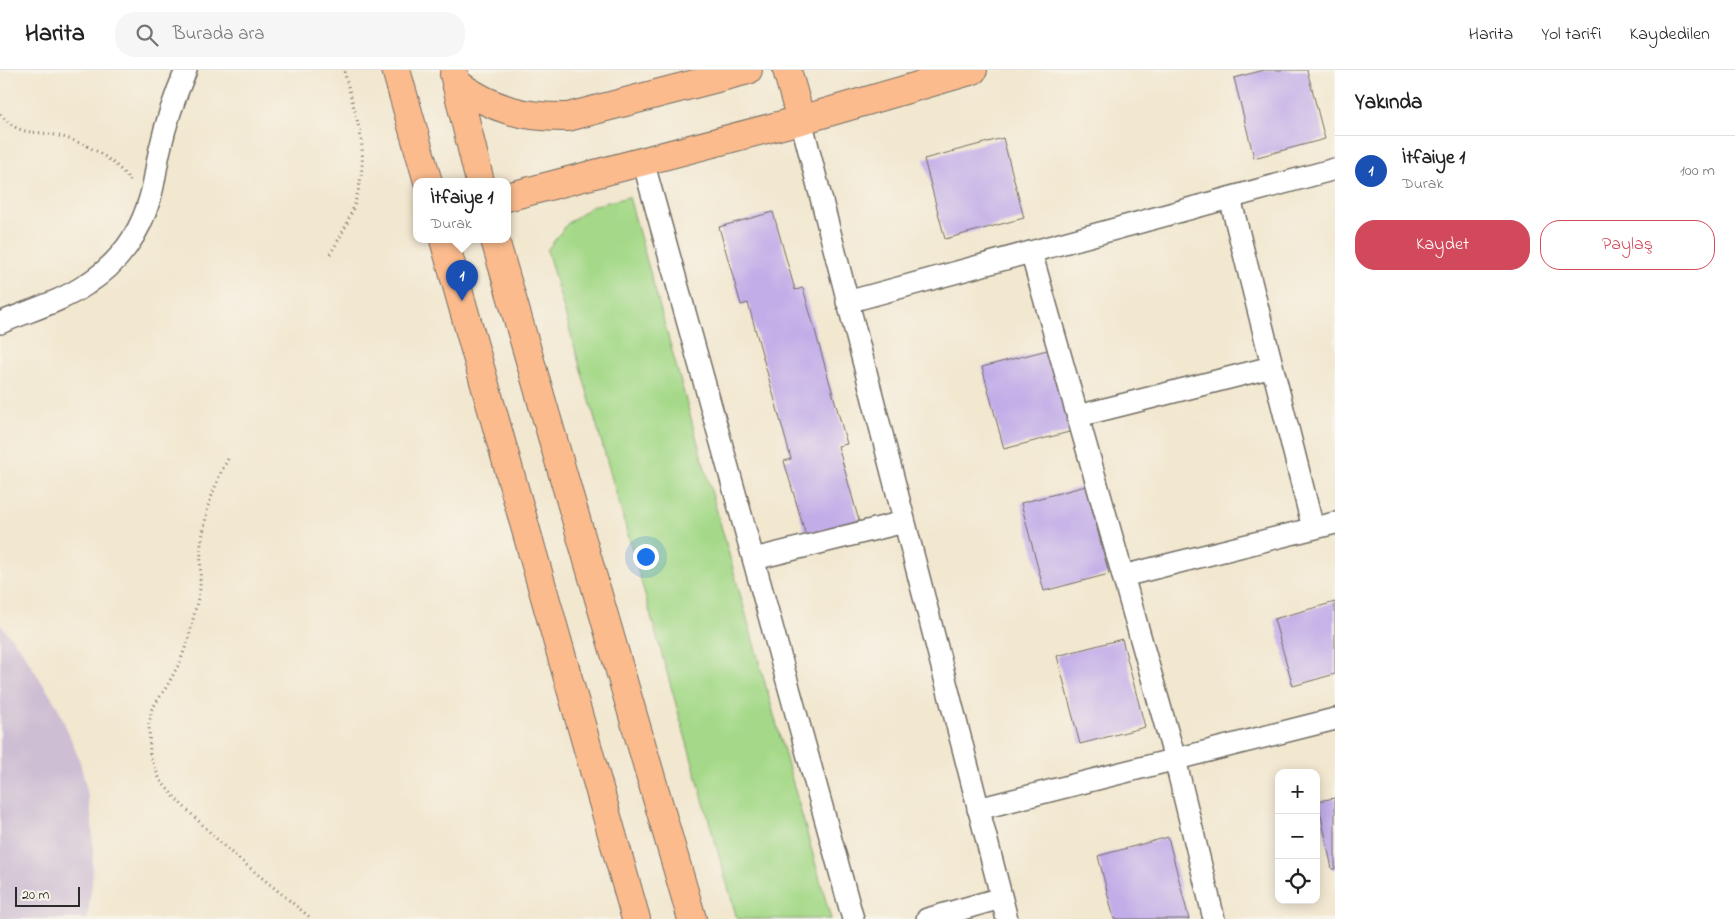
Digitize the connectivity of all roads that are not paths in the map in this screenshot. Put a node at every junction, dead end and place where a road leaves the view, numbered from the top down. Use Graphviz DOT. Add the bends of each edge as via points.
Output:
graph roads {
  1 [pos="186,70"];
  2 [pos="396,70"];
  3 [pos="748,70"];
  4 [pos="787,70"];
  5 [pos="957,72"];
  6 [pos="454,77"];
  7 [pos="801,120"];
  8 [pos="643,161"];
  9 [pos="1335,169"];
  10 [pos="427,178"];
  11 [pos="479,178"];
  12 [pos="511,195"];
  13 [pos="1230,198"];
  14 [pos="445,243"];
  15 [pos="496,243"];
  16 [pos="1031,252"];
  17 [pos="848,302"];
  18 [pos="0,323"];
  19 [pos="1272,367"];
  20 [pos="1078,416"];
  21 [pos="904,522"];
  22 [pos="1335,523"];
  23 [pos="1313,528"];
  24 [pos="754,559"];
  25 [pos="1123,576"];
  26 [pos="1335,719"];
  27 [pos="1175,759"];
  28 [pos="978,809"];
  29 [pos="1002,898"];
  30 [pos="636,919"];
  31 [pos="692,919"];
  32 [pos="854,919"];
  33 [pos="927,919"];
  34 [pos="1007,919"];
  35 [pos="1214,919"];
  1 -- 18 [label="street" via="166,123 145,214 128,245 101,274 85,285"];
  2 -- 10 [label="highway"];
  3 -- 6 [label="highway" via="568,117 548,118 510,112 485,101"];
  4 -- 7 [label="highway"];
  5 -- 7 [label="highway"];
  6 -- 11 [label="highway"];
  7 -- 8 [label="highway"];
  7 -- 17 [label="street"];
  8 -- 12 [label="highway"];
  8 -- 24 [label="street"];
  9 -- 13 [label="street"];
  13 -- 16 [label="street"];
  13 -- 19 [label="street"];
  14 -- 30 [label="highway"];
  15 -- 31 [label="highway"];
  16 -- 17 [label="street"];
  16 -- 20 [label="street"];
  17 -- 21 [label="street"];
  19 -- 20 [label="street"];
  19 -- 23 [label="street"];
  20 -- 25 [label="street"];
  21 -- 24 [label="street"];
  21 -- 28 [label="street"];
  22 -- 23 [label="street"];
  23 -- 25 [label="street"];
  24 -- 32 [label="street"];
  25 -- 27 [label="street"];
  26 -- 27 [label="street"];
  27 -- 28 [label="street"];
  27 -- 35 [label="street"];
  28 -- 29 [label="street"];
  29 -- 33 [label="street"];
  29 -- 34 [label="street"];
}
